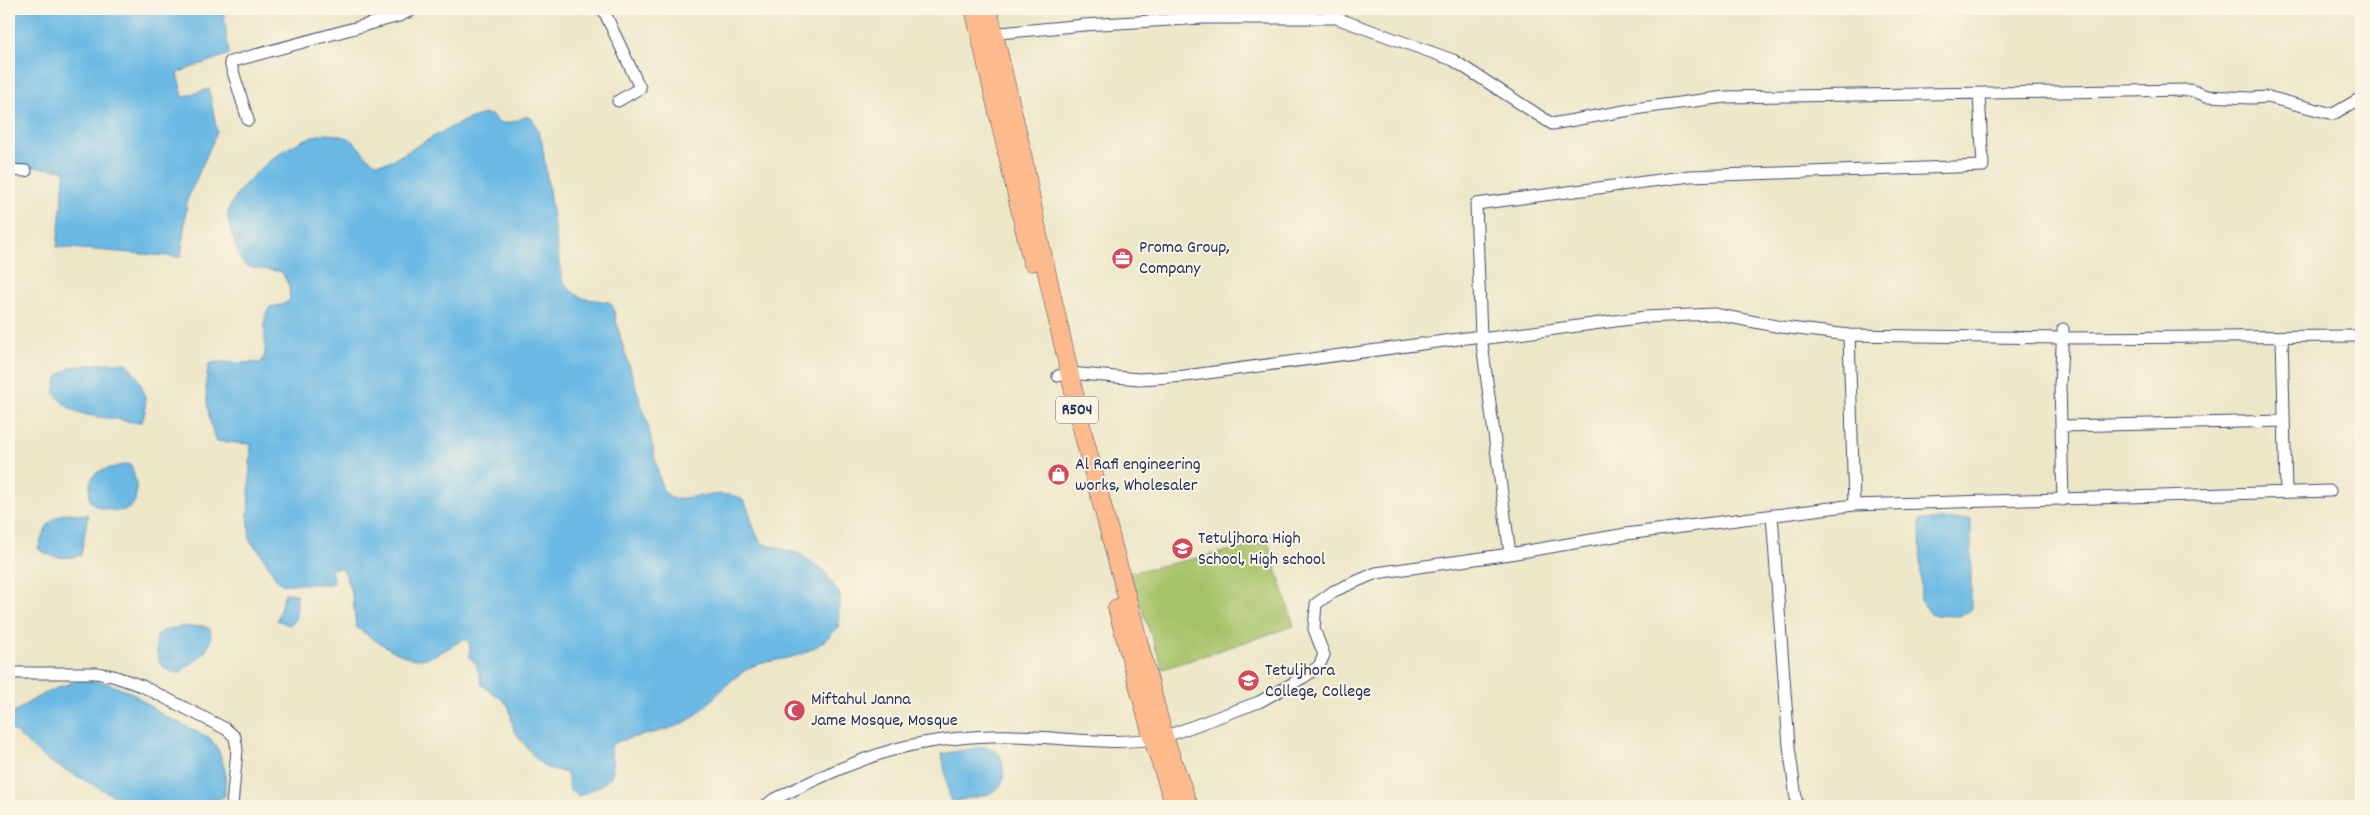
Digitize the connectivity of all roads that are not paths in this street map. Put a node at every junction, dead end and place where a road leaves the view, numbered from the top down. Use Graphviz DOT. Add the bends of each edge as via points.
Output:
graph roads {
  1 [pos="414,9"];
  2 [pos="603,9"];
  3 [pos="974,9"];
  4 [pos="988,9"];
  5 [pos="986,34"];
  6 [pos="1979,94"];
  7 [pos="2361,98"];
  8 [pos="618,100"];
  9 [pos="248,120"];
  10 [pos="9,170"];
  11 [pos="26,171"];
  12 [pos="2063,334"];
  13 [pos="1849,335"];
  14 [pos="2361,336"];
  15 [pos="2282,337"];
  16 [pos="1481,338"];
  17 [pos="1064,374"];
  18 [pos="2284,421"];
  19 [pos="2061,426"];
  20 [pos="2330,490"];
  21 [pos="2286,491"];
  22 [pos="2063,500"];
  23 [pos="1854,505"];
  24 [pos="1772,515"];
  25 [pos="1510,554"];
  26 [pos="9,673"];
  27 [pos="1158,738"];
  28 [pos="232,806"];
  29 [pos="765,806"];
  30 [pos="1175,806"];
  31 [pos="1188,806"];
  32 [pos="1797,806"];
  1 -- 9 [label="street" via="399,16 230,62"];
  2 -- 8 [label="street" via="640,88"];
  3 -- 5 [label="main road, R504"];
  4 -- 5 [label="main road, R504"];
  5 -- 6 [label="street" via="1204,18 1336,18 1454,60 1552,124 1725,97"];
  5 -- 17 [label="main road, R504"];
  6 -- 7 [label="street" via="2190,90 2208,96 2268,97 2333,114"];
  6 -- 16 [label="street" via="1983,166 1690,176 1476,204"];
  10 -- 11 [label="street"];
  12 -- 13 [label="street"];
  12 -- 15 [label="street"];
  12 -- 19 [label="street"];
  13 -- 16 [label="street" via="1714,314 1645,316"];
  13 -- 23 [label="street"];
  14 -- 15 [label="street"];
  15 -- 18 [label="street"];
  16 -- 17 [label="street" via="1170,378 1123,379"];
  16 -- 25 [label="street"];
  17 -- 27 [label="main road, R504"];
  18 -- 19 [label="street"];
  18 -- 21 [label="street"];
  19 -- 22 [label="street"];
  20 -- 21 [label="street"];
  21 -- 22 [label="street"];
  22 -- 23 [label="street"];
  23 -- 24 [label="street"];
  24 -- 25 [label="street" via="1626,534"];
  24 -- 32 [label="street" via="1788,746"];
  25 -- 27 [label="street" via="1376,573 1334,591 1316,604 1314,629 1324,655 1319,666 1259,702"];
  26 -- 28 [label="street" via="96,673 113,676 142,686 226,729 235,737"];
  27 -- 29 [label="street" via="1087,740 1011,736 913,745 835,772"];
  27 -- 30 [label="main road, R504"];
  27 -- 31 [label="main road, R504"];
}
